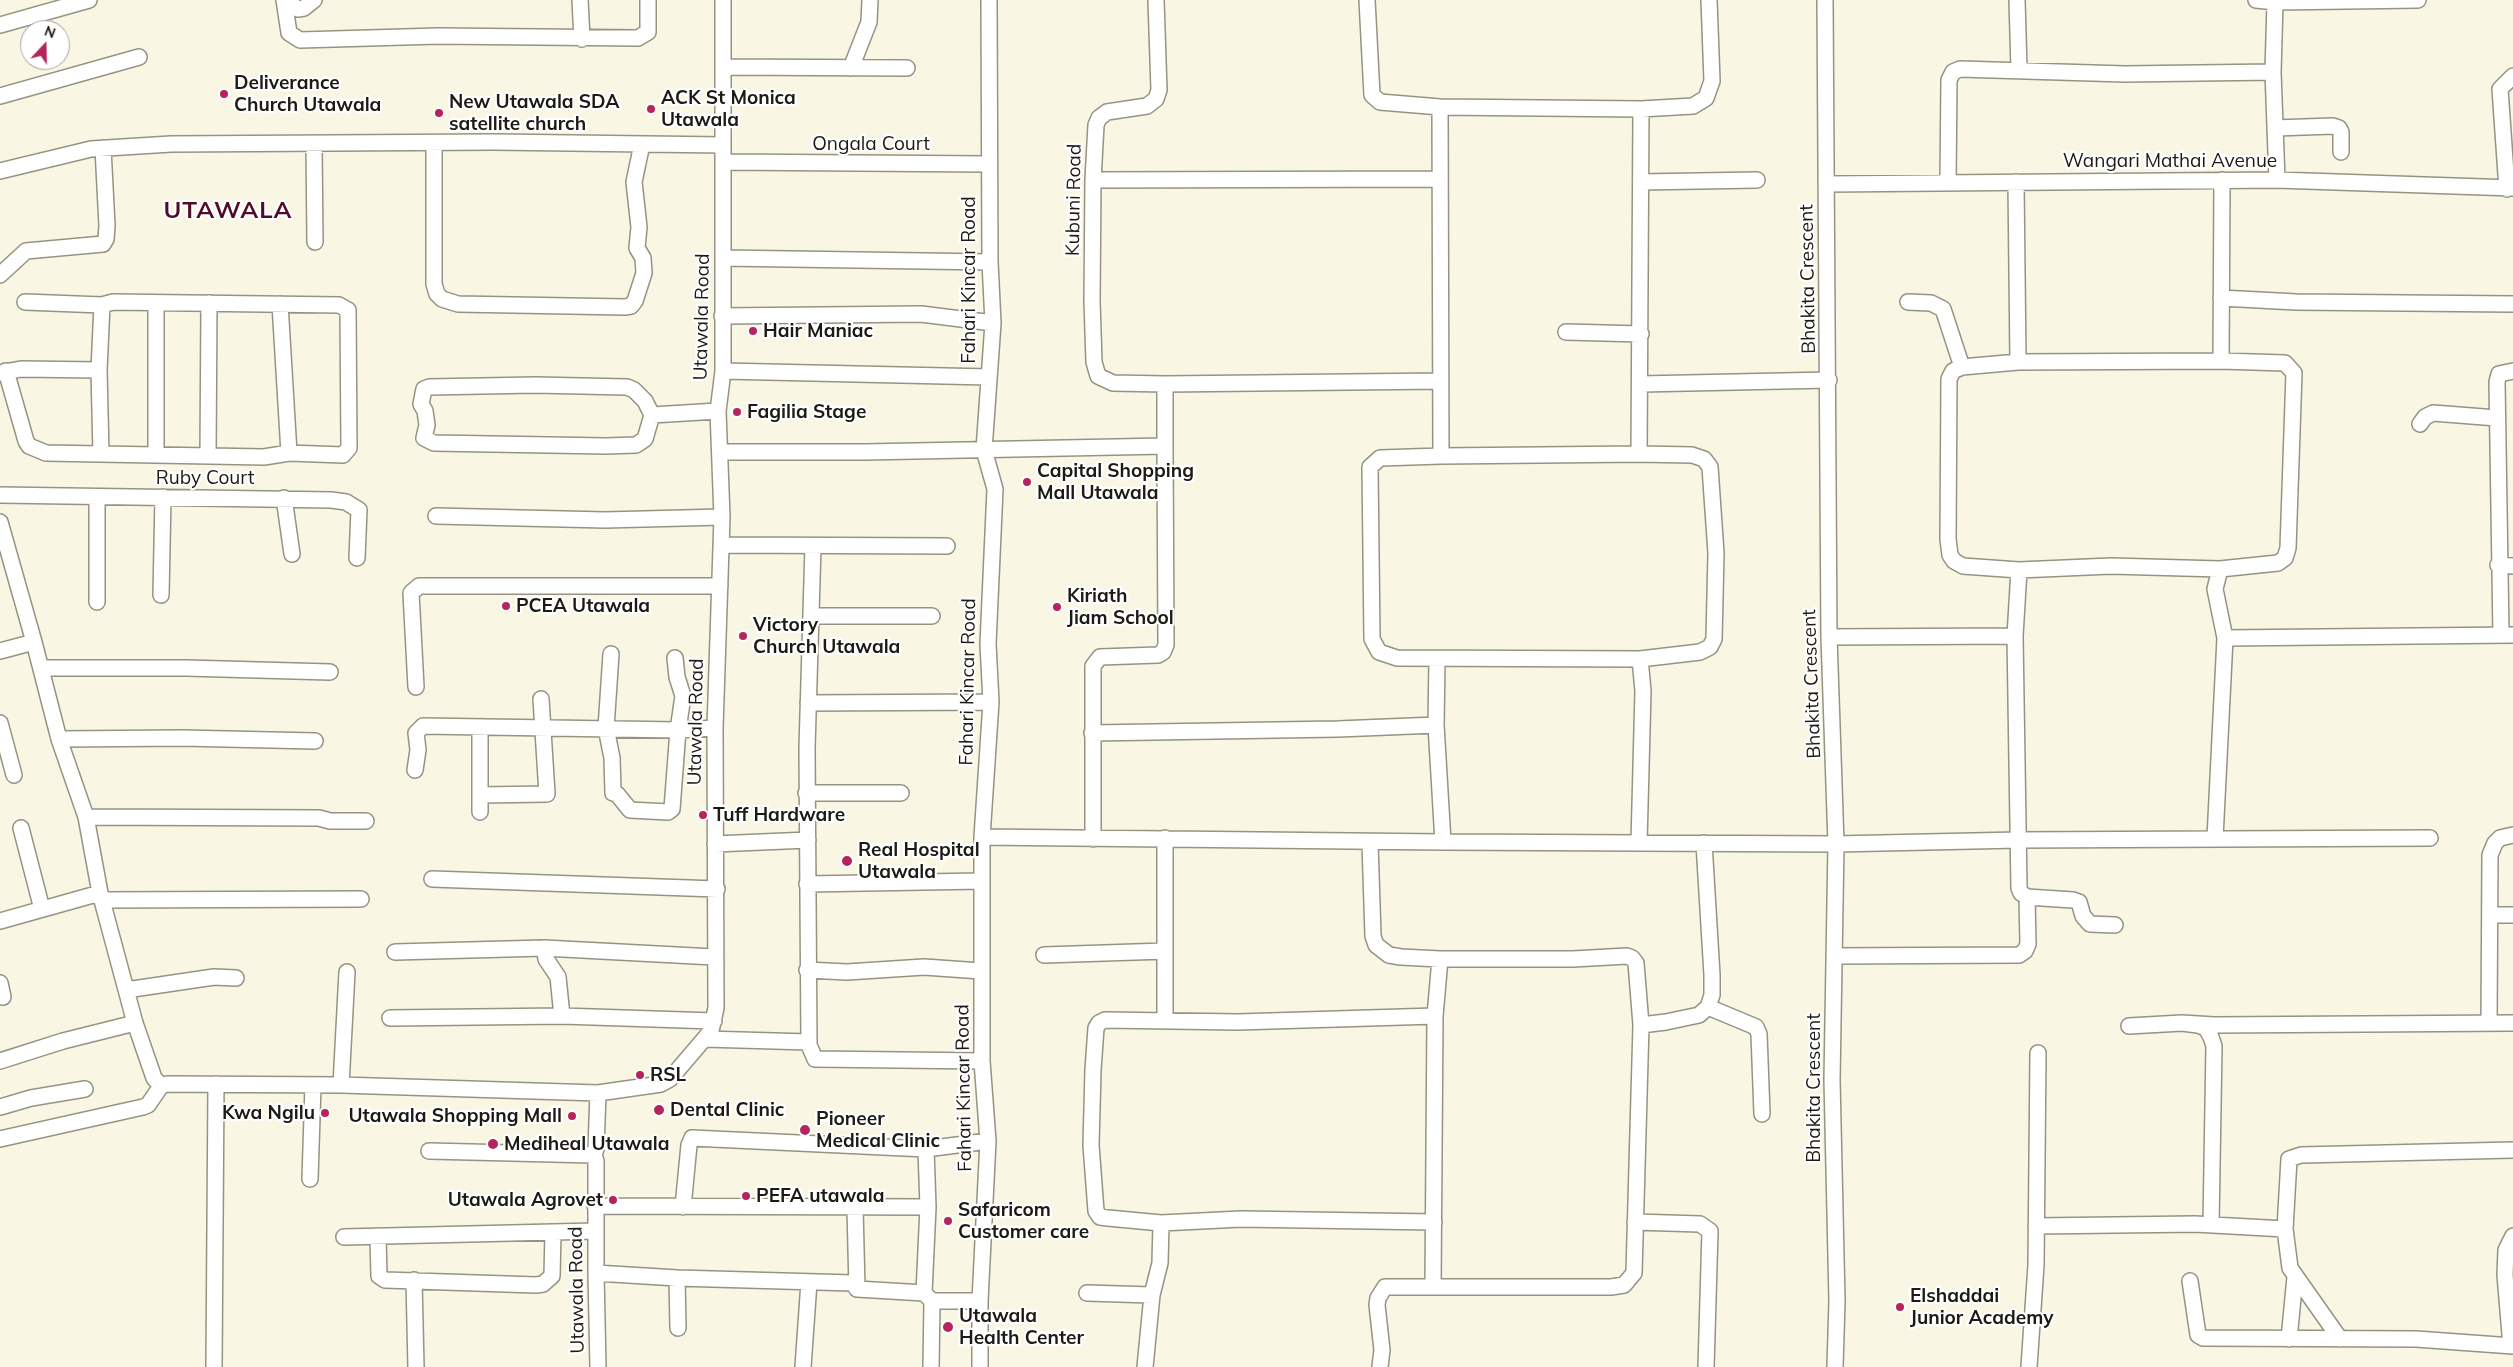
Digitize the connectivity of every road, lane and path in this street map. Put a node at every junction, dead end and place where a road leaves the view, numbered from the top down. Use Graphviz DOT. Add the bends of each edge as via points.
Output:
graph roads {
  1 [pos="89,0"];
  2 [pos="285,0"];
  3 [pos="580,0"];
  4 [pos="648,0"];
  5 [pos="723,0"];
  6 [pos="870,0"];
  7 [pos="988,0"];
  8 [pos="1156,0"];
  9 [pos="1367,0"];
  10 [pos="1709,0"];
  11 [pos="1825,0"];
  12 [pos="2016,0"];
  13 [pos="2256,0"];
  14 [pos="2418,0"];
  15 [pos="2275,2"];
  16 [pos="309,4"];
  17 [pos="0,25"];
  18 [pos="582,39"];
  19 [pos="139,57"];
  20 [pos="724,67"];
  21 [pos="851,68"];
  22 [pos="908,68"];
  23 [pos="2019,69"];
  24 [pos="2274,72"];
  25 [pos="2513,76"];
  26 [pos="0,96"];
  27 [pos="1440,107"];
  28 [pos="1642,109"];
  29 [pos="2275,128"];
  30 [pos="434,143"];
  31 [pos="314,144"];
  32 [pos="642,144"];
  33 [pos="723,145"];
  34 [pos="103,148"];
  35 [pos="2341,152"];
  36 [pos="723,162"];
  37 [pos="989,164"];
  38 [pos="0,171"];
  39 [pos="1440,179"];
  40 [pos="1093,180"];
  41 [pos="1756,180"];
  42 [pos="2222,180"];
  43 [pos="2277,180"];
  44 [pos="1641,182"];
  45 [pos="1948,182"];
  46 [pos="2016,182"];
  47 [pos="1827,184"];
  48 [pos="2510,188"];
  49 [pos="315,242"];
  50 [pos="723,258"];
  51 [pos="990,262"];
  52 [pos="0,275"];
  53 [pos="2221,298"];
  54 [pos="25,302"];
  55 [pos="1908,302"];
  56 [pos="156,303"];
  57 [pos="209,303"];
  58 [pos="280,304"];
  59 [pos="2513,304"];
  60 [pos="102,305"];
  61 [pos="722,316"];
  62 [pos="993,323"];
  63 [pos="1566,332"];
  64 [pos="1641,334"];
  65 [pos="2220,361"];
  66 [pos="2018,362"];
  67 [pos="1962,367"];
  68 [pos="99,370"];
  69 [pos="723,370"];
  70 [pos="2513,371"];
  71 [pos="3,372"];
  72 [pos="989,377"];
  73 [pos="1829,380"];
  74 [pos="1441,381"];
  75 [pos="1165,384"];
  76 [pos="1641,384"];
  77 [pos="718,411"];
  78 [pos="652,415"];
  79 [pos="2497,418"];
  80 [pos="2420,424"];
  81 [pos="1165,446"];
  82 [pos="984,450"];
  83 [pos="721,452"];
  84 [pos="289,453"];
  85 [pos="101,454"];
  86 [pos="156,454"];
  87 [pos="1639,454"];
  88 [pos="208,456"];
  89 [pos="1441,456"];
  90 [pos="0,495"];
  91 [pos="97,496"];
  92 [pos="163,497"];
  93 [pos="284,498"];
  94 [pos="436,516"];
  95 [pos="722,517"];
  96 [pos="0,522"];
  97 [pos="722,545"];
  98 [pos="813,546"];
  99 [pos="947,546"];
  100 [pos="292,554"];
  101 [pos="357,558"];
  102 [pos="2505,566"];
  103 [pos="2220,569"];
  104 [pos="2019,570"];
  105 [pos="720,586"];
  106 [pos="161,595"];
  107 [pos="97,602"];
  108 [pos="811,616"];
  109 [pos="932,616"];
  110 [pos="2507,635"];
  111 [pos="2015,636"];
  112 [pos="1830,638"];
  113 [pos="2225,638"];
  114 [pos="34,642"];
  115 [pos="0,651"];
  116 [pos="611,654"];
  117 [pos="675,658"];
  118 [pos="1436,659"];
  119 [pos="1640,659"];
  120 [pos="41,668"];
  121 [pos="330,672"];
  122 [pos="416,687"];
  123 [pos="541,699"];
  124 [pos="991,702"];
  125 [pos="808,703"];
  126 [pos="0,723"];
  127 [pos="1436,725"];
  128 [pos="480,727"];
  129 [pos="541,727"];
  130 [pos="606,728"];
  131 [pos="715,728"];
  132 [pos="678,730"];
  133 [pos="1092,733"];
  134 [pos="59,739"];
  135 [pos="315,741"];
  136 [pos="415,770"];
  137 [pos="14,775"];
  138 [pos="806,793"];
  139 [pos="901,793"];
  140 [pos="480,795"];
  141 [pos="480,812"];
  142 [pos="86,817"];
  143 [pos="366,821"];
  144 [pos="21,828"];
  145 [pos="2513,835"];
  146 [pos="982,837"];
  147 [pos="1164,838"];
  148 [pos="2215,838"];
  149 [pos="2430,838"];
  150 [pos="1093,839"];
  151 [pos="808,840"];
  152 [pos="2018,840"];
  153 [pos="1442,842"];
  154 [pos="1370,843"];
  155 [pos="1639,843"];
  156 [pos="1704,843"];
  157 [pos="715,844"];
  158 [pos="1836,844"];
  159 [pos="432,879"];
  160 [pos="981,881"];
  161 [pos="807,884"];
  162 [pos="717,889"];
  163 [pos="101,896"];
  164 [pos="2027,897"];
  165 [pos="361,899"];
  166 [pos="42,909"];
  167 [pos="2492,915"];
  168 [pos="2513,915"];
  169 [pos="0,921"];
  170 [pos="2115,925"];
  171 [pos="544,948"];
  172 [pos="396,952"];
  173 [pos="1165,952"];
  174 [pos="1044,955"];
  175 [pos="1834,956"];
  176 [pos="714,957"];
  177 [pos="1440,959"];
  178 [pos="807,970"];
  179 [pos="981,971"];
  180 [pos="347,972"];
  181 [pos="236,978"];
  182 [pos="126,990"];
  183 [pos="1708,1007"];
  184 [pos="562,1016"];
  185 [pos="1435,1016"];
  186 [pos="390,1018"];
  187 [pos="1165,1020"];
  188 [pos="714,1021"];
  189 [pos="2489,1022"];
  190 [pos="136,1023"];
  191 [pos="2182,1023"];
  192 [pos="2513,1023"];
  193 [pos="1641,1025"];
  194 [pos="2129,1026"];
  195 [pos="705,1040"];
  196 [pos="809,1042"];
  197 [pos="2038,1053"];
  198 [pos="0,1061"];
  199 [pos="982,1061"];
  200 [pos="216,1084"];
  201 [pos="313,1085"];
  202 [pos="342,1085"];
  203 [pos="161,1086"];
  204 [pos="86,1089"];
  205 [pos="598,1093"];
  206 [pos="0,1106"];
  207 [pos="1762,1114"];
  208 [pos="0,1139"];
  209 [pos="988,1141"];
  210 [pos="926,1149"];
  211 [pos="2513,1150"];
  212 [pos="429,1151"];
  213 [pos="594,1155"];
  214 [pos="310,1179"];
  215 [pos="595,1206"];
  216 [pos="928,1207"];
  217 [pos="683,1208"];
  218 [pos="855,1208"];
  219 [pos="1434,1222"];
  220 [pos="1636,1222"];
  221 [pos="1161,1223"];
  222 [pos="2211,1225"];
  223 [pos="2036,1226"];
  224 [pos="2285,1229"];
  225 [pos="595,1231"];
  226 [pos="553,1232"];
  227 [pos="378,1236"];
  228 [pos="2513,1236"];
  229 [pos="344,1237"];
  230 [pos="596,1273"];
  231 [pos="2295,1277"];
  232 [pos="677,1278"];
  233 [pos="414,1280"];
  234 [pos="2190,1281"];
  235 [pos="809,1282"];
  236 [pos="1434,1287"];
  237 [pos="857,1289"];
  238 [pos="1087,1293"];
  239 [pos="1152,1295"];
  240 [pos="928,1297"];
  241 [pos="980,1301"];
  242 [pos="678,1328"];
  243 [pos="2288,1339"];
  244 [pos="2340,1339"];
  245 [pos="2512,1346"];
  246 [pos="214,1367"];
  247 [pos="416,1367"];
  248 [pos="598,1367"];
  249 [pos="803,1367"];
  250 [pos="931,1367"];
  251 [pos="980,1367"];
  252 [pos="1145,1367"];
  253 [pos="1380,1367"];
  254 [pos="1706,1367"];
  255 [pos="1835,1367"];
  256 [pos="2029,1367"];
  1 -- 17 [label="street"];
  2 -- 16 [label="street" via="292,6"];
  2 -- 18 [label="street" via="289,33 300,40 438,36"];
  3 -- 18 [label="street"];
  4 -- 18 [label="street" via="648,32 644,36"];
  5 -- 20 [label="street, Utawala Road"];
  6 -- 21 [label="street" via="869,22"];
  7 -- 37 [label="street, Fahari Kincar Road"];
  8 -- 40 [label="street, Kubuni Road" via="1159,90 1156,99 1147,106 1107,112 1099,118"];
  9 -- 27 [label="street" via="1372,96 1380,102"];
  10 -- 28 [label="street" via="1712,81 1706,98 1693,106"];
  11 -- 47 [label="street, Bhakita Crescent"];
  12 -- 23 [label="street"];
  13 -- 15 [label="street"];
  14 -- 15 [label="street"];
  15 -- 24 [label="street"];
  19 -- 26 [label="street"];
  20 -- 21 [label="street"];
  20 -- 33 [label="street, Utawala Road"];
  21 -- 22 [label="street"];
  23 -- 24 [label="street" via="2125,74"];
  23 -- 45 [label="street" via="1960,69 1953,72 1949,80"];
  24 -- 29 [label="street"];
  25 -- 48 [label="street" via="2500,89"];
  27 -- 28 [label="street"];
  27 -- 39 [label="street"];
  28 -- 44 [label="street"];
  29 -- 35 [label="street" via="2339,128"];
  29 -- 43 [label="street"];
  30 -- 31 [label="street"];
  30 -- 32 [label="street"];
  30 -- 32 [label="street" via="434,284 442,299 458,304 625,308 635,301 644,273 643,258 637,248 639,227 634,182"];
  31 -- 34 [label="street" via="171,144"];
  31 -- 49 [label="street"];
  32 -- 33 [label="street"];
  33 -- 36 [label="street, Utawala Road"];
  34 -- 38 [label="street"];
  34 -- 52 [label="street" via="107,226 103,244 26,251"];
  36 -- 37 [label="street, Ongala Court"];
  36 -- 50 [label="street, Utawala Road"];
  37 -- 51 [label="street, Fahari Kincar Road"];
  39 -- 40 [label="street"];
  39 -- 74 [label="street"];
  40 -- 75 [label="street, Kubuni Road" via="1093,345 1098,376 1114,383"];
  41 -- 44 [label="street"];
  42 -- 43 [label="street, Wangari Mathai Avenue"];
  42 -- 46 [label="street, Wangari Mathai Avenue"];
  42 -- 53 [label="street"];
  43 -- 48 [label="street, Wangari Mathai Avenue"];
  44 -- 64 [label="street"];
  45 -- 46 [label="street, Wangari Mathai Avenue"];
  45 -- 47 [label="street, Wangari Mathai Avenue"];
  46 -- 66 [label="street"];
  47 -- 73 [label="street, Bhakita Crescent"];
  50 -- 51 [label="street"];
  50 -- 61 [label="street, Utawala Road"];
  51 -- 62 [label="street, Fahari Kincar Road"];
  53 -- 59 [label="street"];
  53 -- 65 [label="street"];
  54 -- 60 [label="street"];
  55 -- 67 [label="street" via="1931,303 1943,309"];
  56 -- 57 [label="street"];
  56 -- 60 [label="street" via="113,302"];
  56 -- 86 [label="street"];
  57 -- 58 [label="street"];
  57 -- 88 [label="street"];
  58 -- 84 [label="street"];
  58 -- 84 [label="street" via="339,305 349,316 347,452 343,455"];
  60 -- 68 [label="street"];
  61 -- 62 [label="street" via="921,314"];
  61 -- 69 [label="street, Utawala Road"];
  62 -- 72 [label="street, Fahari Kincar Road"];
  63 -- 64 [label="street"];
  64 -- 76 [label="street"];
  65 -- 66 [label="street"];
  65 -- 103 [label="street" via="2285,363 2294,373 2288,548 2285,558 2278,563"];
  66 -- 67 [label="street"];
  67 -- 104 [label="street" via="1953,371 1949,380 1950,555 1963,566"];
  68 -- 71 [label="street"];
  68 -- 85 [label="street"];
  69 -- 72 [label="street"];
  69 -- 77 [label="street, Utawala Road"];
  70 -- 79 [label="street" via="2499,374"];
  71 -- 85 [label="street" via="29,446 46,453"];
  72 -- 82 [label="street, Fahari Kincar Road"];
  73 -- 76 [label="street"];
  73 -- 112 [label="street, Bhakita Crescent"];
  74 -- 75 [label="street"];
  74 -- 89 [label="street"];
  75 -- 81 [label="street"];
  76 -- 87 [label="street"];
  77 -- 78 [label="street"];
  77 -- 83 [label="street, Utawala Road"];
  78 -- 78 [label="street" via="639,393 627,387 429,387 424,389 421,404 425,411 424,438 434,443 636,445 645,439"];
  79 -- 80 [label="street" via="2433,413"];
  79 -- 102 [label="street"];
  81 -- 82 [label="street"];
  81 -- 133 [label="street" via="1166,645 1158,655 1096,659 1093,666"];
  82 -- 83 [label="street"];
  82 -- 124 [label="street, Fahari Kincar Road" via="995,490 988,644"];
  83 -- 95 [label="street, Utawala Road"];
  84 -- 88 [label="street"];
  85 -- 86 [label="street"];
  86 -- 88 [label="street"];
  87 -- 89 [label="street"];
  87 -- 119 [label="street" via="1704,458 1710,467 1716,553 1714,639 1710,647 1700,652"];
  89 -- 118 [label="street" via="1380,458 1370,467 1372,639 1386,657"];
  90 -- 91 [label="street, Ruby Court"];
  91 -- 92 [label="street, Ruby Court"];
  91 -- 107 [label="street"];
  92 -- 93 [label="street, Ruby Court"];
  92 -- 106 [label="street"];
  93 -- 100 [label="street"];
  93 -- 101 [label="street, Ruby Court" via="346,502 359,510"];
  94 -- 95 [label="street" via="605,520"];
  95 -- 97 [label="street, Utawala Road"];
  96 -- 114 [label="street"];
  97 -- 98 [label="street"];
  97 -- 105 [label="street, Utawala Road"];
  98 -- 99 [label="street"];
  98 -- 108 [label="street"];
  102 -- 110 [label="street"];
  103 -- 104 [label="street" via="2111,566"];
  103 -- 113 [label="street" via="2215,589"];
  104 -- 111 [label="street"];
  105 -- 122 [label="street" via="419,586 411,593"];
  105 -- 131 [label="street, Utawala Road"];
  108 -- 109 [label="street"];
  108 -- 125 [label="street"];
  110 -- 113 [label="street"];
  111 -- 112 [label="street"];
  111 -- 152 [label="street"];
  112 -- 158 [label="street, Bhakita Crescent"];
  113 -- 148 [label="street"];
  114 -- 115 [label="street"];
  114 -- 120 [label="street"];
  116 -- 130 [label="street"];
  117 -- 132 [label="street" via="683,696"];
  118 -- 119 [label="street"];
  118 -- 127 [label="street"];
  119 -- 155 [label="street" via="1643,691"];
  120 -- 121 [label="street"];
  120 -- 134 [label="street"];
  123 -- 129 [label="street"];
  124 -- 125 [label="street"];
  124 -- 146 [label="street, Fahari Kincar Road"];
  125 -- 138 [label="street"];
  126 -- 137 [label="street"];
  127 -- 133 [label="street"];
  127 -- 153 [label="street"];
  128 -- 129 [label="street"];
  128 -- 136 [label="street" via="423,726 417,729"];
  128 -- 140 [label="street"];
  129 -- 130 [label="street"];
  129 -- 140 [label="street" via="547,794"];
  130 -- 132 [label="street"];
  130 -- 132 [label="street" via="612,758 613,793 630,810 668,812 672,809"];
  131 -- 132 [label="street"];
  131 -- 157 [label="street, Utawala Road"];
  133 -- 150 [label="street"];
  134 -- 135 [label="street"];
  134 -- 142 [label="street"];
  138 -- 139 [label="street"];
  138 -- 151 [label="street"];
  140 -- 141 [label="street"];
  142 -- 143 [label="street"];
  142 -- 163 [label="street"];
  144 -- 166 [label="street"];
  145 -- 167 [label="street" via="2500,838 2490,855"];
  146 -- 150 [label="street"];
  146 -- 160 [label="street, Fahari Kincar Road"];
  147 -- 150 [label="street"];
  147 -- 154 [label="street"];
  147 -- 173 [label="street"];
  148 -- 149 [label="street"];
  148 -- 152 [label="street"];
  151 -- 157 [label="street"];
  151 -- 161 [label="street"];
  152 -- 158 [label="street"];
  152 -- 164 [label="street" via="2019,888"];
  153 -- 154 [label="street"];
  153 -- 155 [label="street"];
  154 -- 177 [label="street" via="1376,945 1381,951 1395,956"];
  155 -- 156 [label="street"];
  156 -- 158 [label="street"];
  156 -- 183 [label="street" via="1712,975"];
  157 -- 162 [label="street, Utawala Road"];
  158 -- 175 [label="street, Bhakita Crescent"];
  159 -- 162 [label="street"];
  160 -- 161 [label="street"];
  160 -- 179 [label="street, Fahari Kincar Road"];
  161 -- 178 [label="street"];
  162 -- 176 [label="street, Utawala Road"];
  163 -- 165 [label="street"];
  163 -- 166 [label="street"];
  163 -- 182 [label="street"];
  164 -- 170 [label="street" via="2073,900 2079,902 2083,916 2090,924"];
  164 -- 175 [label="street" via="2028,944 2019,955"];
  166 -- 169 [label="street"];
  167 -- 168 [label="street"];
  167 -- 189 [label="street"];
  171 -- 172 [label="street"];
  171 -- 176 [label="street"];
  171 -- 184 [label="street" via="546,958 558,976"];
  173 -- 174 [label="street"];
  173 -- 187 [label="street"];
  175 -- 255 [label="street, Bhakita Crescent" via="1832,1080 1838,1301"];
  176 -- 188 [label="street, Utawala Road"];
  177 -- 185 [label="street"];
  177 -- 193 [label="street" via="1627,956 1636,963"];
  178 -- 179 [label="street" via="848,972 924,967"];
  178 -- 196 [label="street"];
  179 -- 199 [label="street, Fahari Kincar Road"];
  180 -- 202 [label="street"];
  181 -- 182 [label="street" via="214,977"];
  182 -- 190 [label="street"];
  183 -- 193 [label="street" via="1699,1014"];
  183 -- 207 [label="street" via="1756,1028 1759,1034"];
  184 -- 186 [label="street"];
  184 -- 188 [label="street"];
  185 -- 187 [label="street" via="1238,1022"];
  185 -- 219 [label="street"];
  187 -- 221 [label="street" via="1105,1020 1096,1028 1091,1145 1096,1211 1100,1217"];
  188 -- 195 [label="street, Utawala Road"];
  189 -- 191 [label="street"];
  189 -- 192 [label="street"];
  190 -- 198 [label="street"];
  190 -- 203 [label="street" via="154,1078"];
  191 -- 194 [label="street"];
  191 -- 222 [label="street" via="2206,1028 2214,1046"];
  193 -- 220 [label="street"];
  195 -- 196 [label="street"];
  195 -- 205 [label="street, Utawala Road" via="670,1079 661,1084"];
  196 -- 199 [label="street" via="815,1059"];
  197 -- 223 [label="street"];
  199 -- 209 [label="street, Fahari Kincar Road"];
  200 -- 201 [label="street"];
  200 -- 203 [label="street"];
  200 -- 246 [label="street"];
  201 -- 202 [label="street"];
  201 -- 214 [label="street"];
  202 -- 205 [label="street"];
  203 -- 208 [label="street" via="144,1107"];
  204 -- 206 [label="street"];
  205 -- 213 [label="street, Utawala Road"];
  209 -- 210 [label="street"];
  209 -- 241 [label="street, Fahari Kincar Road"];
  210 -- 216 [label="street"];
  210 -- 217 [label="street" via="692,1138"];
  211 -- 224 [label="street" via="2294,1157 2289,1159"];
  212 -- 213 [label="street"];
  213 -- 215 [label="street, Utawala Road"];
  215 -- 217 [label="street"];
  215 -- 225 [label="street, Utawala Road"];
  216 -- 218 [label="street"];
  216 -- 240 [label="street"];
  217 -- 218 [label="street"];
  218 -- 237 [label="street"];
  219 -- 221 [label="street" via="1242,1219"];
  219 -- 236 [label="street"];
  220 -- 236 [label="street" via="1634,1273 1624,1285"];
  220 -- 254 [label="street" via="1700,1224 1710,1231"];
  221 -- 239 [label="street" via="1160,1263"];
  222 -- 223 [label="street"];
  222 -- 224 [label="street"];
  223 -- 256 [label="street"];
  224 -- 231 [label="street" via="2288,1260"];
  225 -- 226 [label="street"];
  225 -- 230 [label="street, Utawala Road"];
  226 -- 227 [label="street"];
  226 -- 233 [label="street" via="553,1272 543,1284"];
  227 -- 229 [label="street"];
  227 -- 233 [label="street" via="381,1279"];
  228 -- 245 [label="street" via="2506,1250 2505,1275"];
  230 -- 232 [label="street"];
  230 -- 248 [label="street, Utawala Road"];
  231 -- 243 [label="street"];
  231 -- 244 [label="street"];
  232 -- 235 [label="street"];
  232 -- 242 [label="street"];
  233 -- 247 [label="street"];
  234 -- 243 [label="street" via="2200,1337"];
  235 -- 237 [label="street" via="853,1283"];
  235 -- 249 [label="street"];
  236 -- 253 [label="street" via="1384,1287 1377,1305 1382,1350"];
  237 -- 240 [label="street"];
  238 -- 239 [label="street"];
  239 -- 252 [label="street"];
  240 -- 241 [label="street"];
  240 -- 250 [label="street"];
  241 -- 251 [label="street, Fahari Kincar Road"];
  243 -- 244 [label="street"];
  244 -- 245 [label="street" via="2416,1339"];
}
